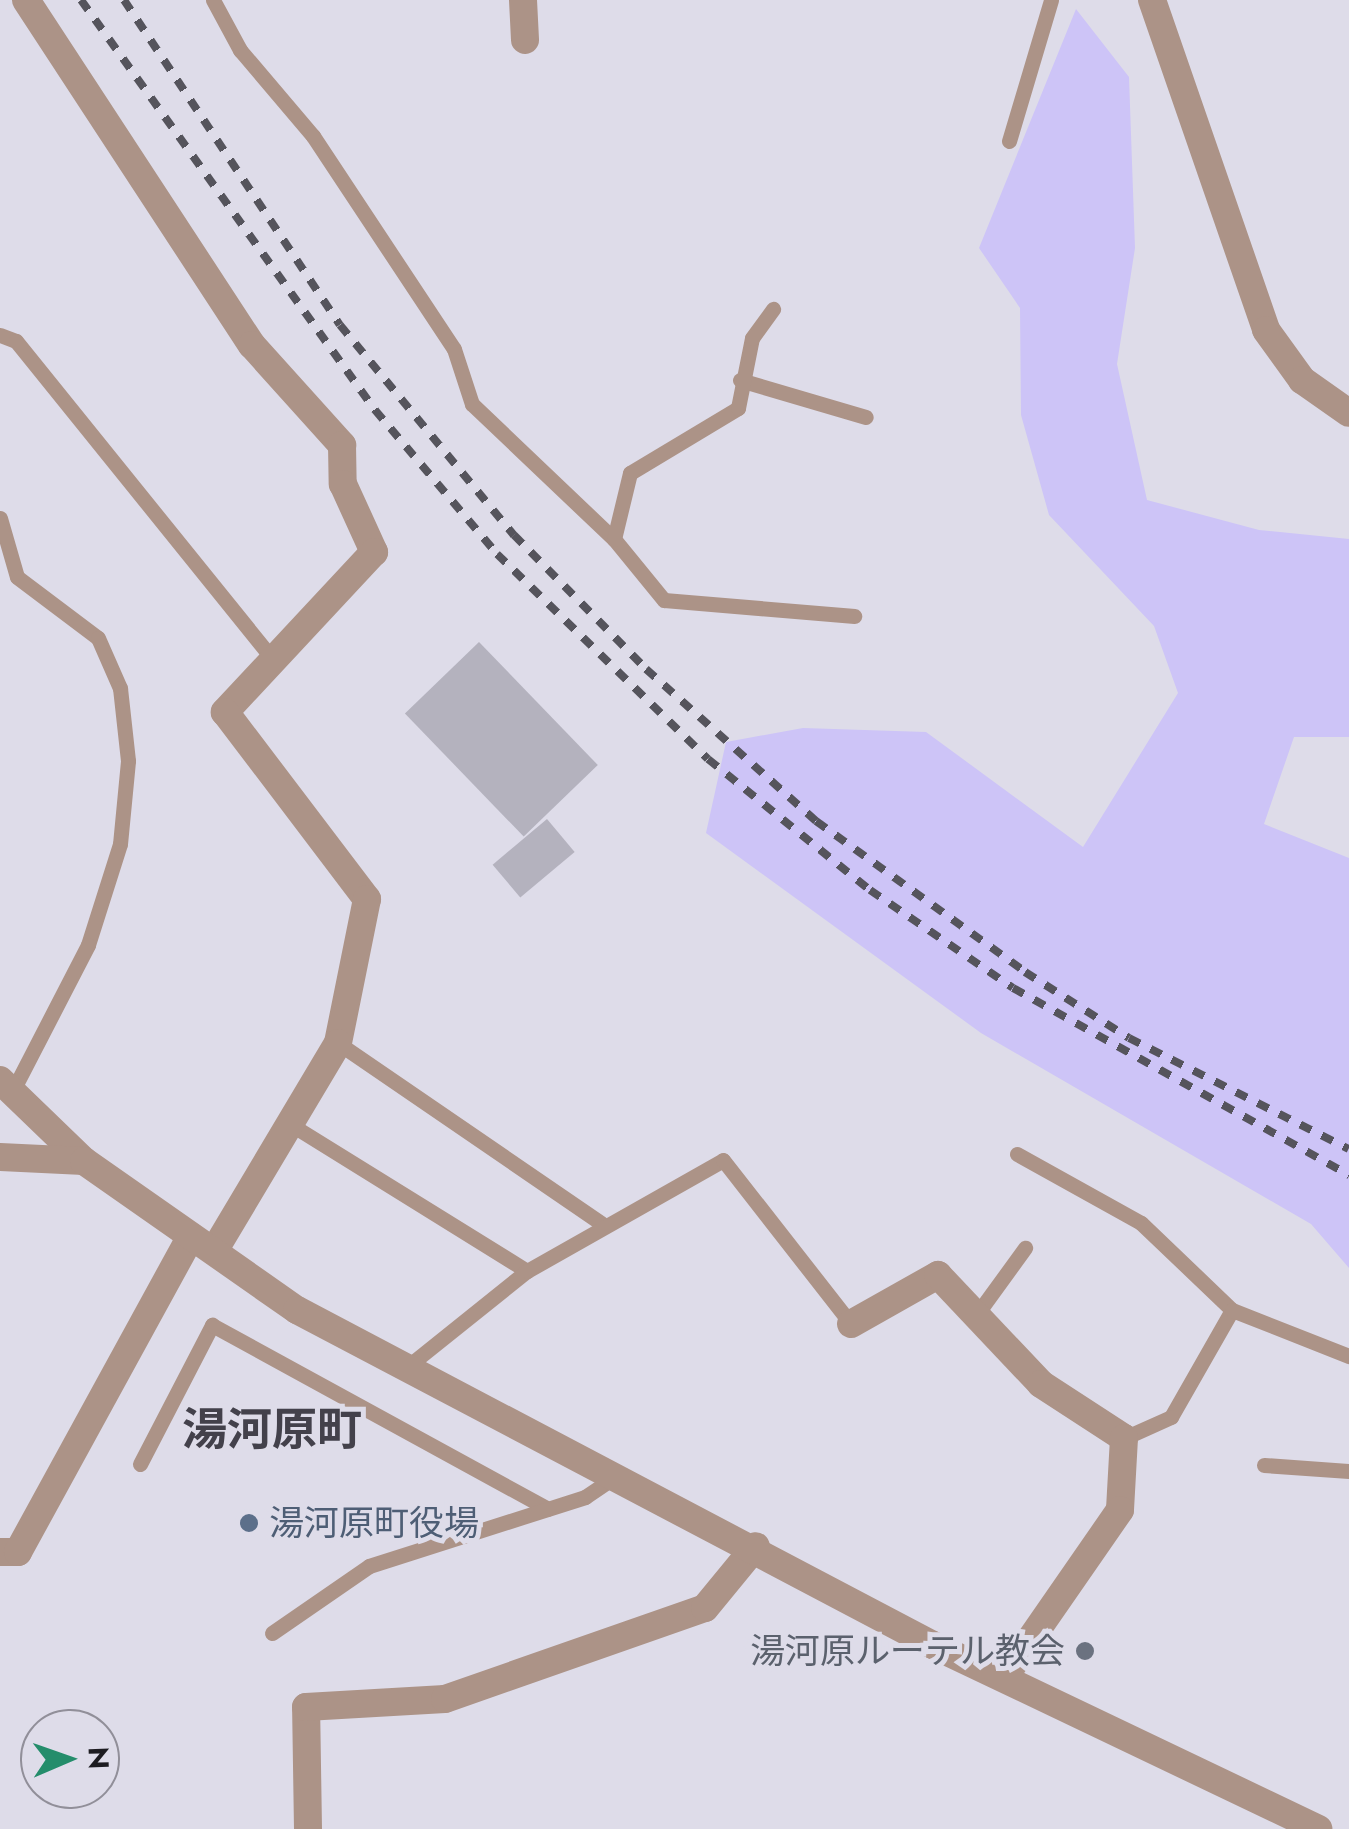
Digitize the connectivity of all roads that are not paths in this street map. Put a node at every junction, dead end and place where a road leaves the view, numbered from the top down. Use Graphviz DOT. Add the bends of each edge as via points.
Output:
graph roads {
  1 [pos="26,0"];
  2 [pos="213,0"];
  3 [pos="523,0"];
  4 [pos="1050,0"];
  5 [pos="1152,0"];
  6 [pos="525,40"];
  7 [pos="1009,141"];
  8 [pos="773,308"];
  9 [pos="0,335"];
  10 [pos="740,380"];
  11 [pos="1349,413"];
  12 [pos="866,417"];
  13 [pos="0,518"];
  14 [pos="614,539"];
  15 [pos="854,616"];
  16 [pos="272,658"];
  17 [pos="338,1043"];
  18 [pos="6,1086"];
  19 [pos="290,1124"];
  20 [pos="1017,1154"];
  21 [pos="0,1157"];
  22 [pos="84,1160"];
  23 [pos="602,1223"];
  24 [pos="202,1243"];
  25 [pos="1026,1248"];
  26 [pos="527,1271"];
  27 [pos="1232,1310"];
  28 [pos="977,1314"];
  29 [pos="851,1324"];
  30 [pos="1349,1356"];
  31 [pos="407,1367"];
  32 [pos="1124,1438"];
  33 [pos="140,1464"];
  34 [pos="1264,1466"];
  35 [pos="1349,1471"];
  36 [pos="618,1475"];
  37 [pos="548,1509"];
  38 [pos="756,1546"];
  39 [pos="0,1552"];
  40 [pos="272,1634"];
  41 [pos="1005,1676"];
  42 [pos="308,1829"];
  43 [pos="1318,1829"];
  1 -- 16 [label="street" via="252,345 342,445 343,484 374,552"];
  2 -- 14 [label="lane" via="240,50 313,136 454,349 472,404"];
  3 -- 6 [label="street"];
  4 -- 7 [label="lane"];
  5 -- 11 [label="street" via="1266,330 1302,380"];
  8 -- 10 [label="lane" via="752,338"];
  9 -- 16 [label="lane" via="16,341"];
  10 -- 12 [label="lane"];
  10 -- 14 [label="lane" via="738,408 630,473"];
  13 -- 18 [label="lane" via="17,577 98,638 120,688 128,761 120,844 88,945"];
  14 -- 15 [label="lane" via="664,600"];
  16 -- 17 [label="street" via="225,712 367,899"];
  17 -- 19 [label="street"];
  17 -- 23 [label="lane"];
  18 -- 22 [label="street"];
  19 -- 24 [label="street"];
  19 -- 26 [label="lane"];
  20 -- 27 [label="lane" via="1140,1223"];
  21 -- 22 [label="street"];
  22 -- 24 [label="street"];
  23 -- 26 [label="lane"];
  23 -- 29 [label="lane" via="723,1160"];
  24 -- 31 [label="street" via="297,1310"];
  24 -- 39 [label="street" via="18,1552"];
  25 -- 28 [label="lane"];
  26 -- 31 [label="lane"];
  27 -- 30 [label="lane"];
  27 -- 32 [label="lane" via="1171,1417"];
  28 -- 29 [label="street" via="938,1276"];
  28 -- 32 [label="street" via="1041,1384"];
  31 -- 36 [label="street"];
  32 -- 41 [label="street" via="1120,1510"];
  33 -- 37 [label="lane" via="212,1325"];
  34 -- 35 [label="lane"];
  36 -- 37 [label="lane"];
  36 -- 38 [label="street"];
  37 -- 40 [label="lane" via="370,1566"];
  38 -- 41 [label="street"];
  38 -- 42 [label="street" via="705,1608 445,1699 306,1707"];
  41 -- 43 [label="street"];
}
